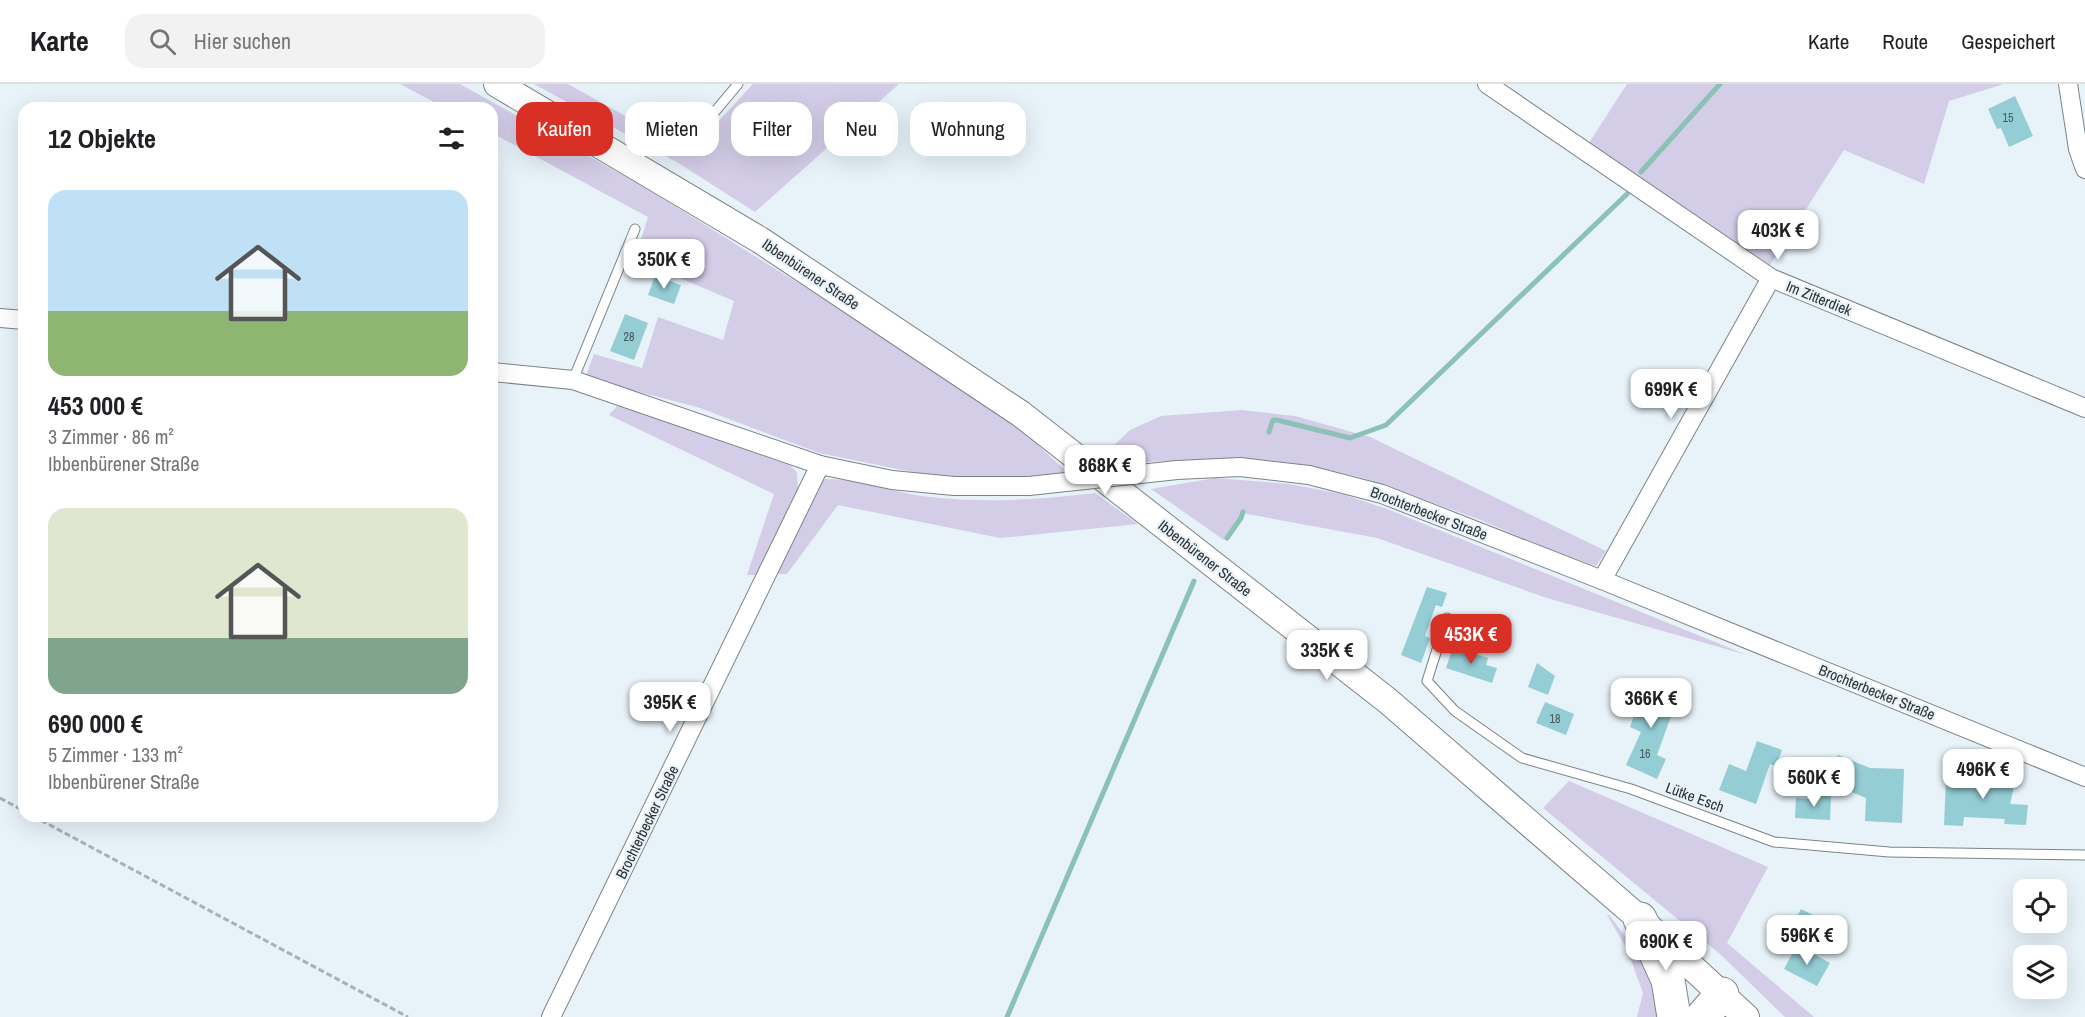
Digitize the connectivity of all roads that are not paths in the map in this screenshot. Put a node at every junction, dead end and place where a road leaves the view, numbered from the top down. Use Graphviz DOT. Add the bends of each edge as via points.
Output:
graph roads {
  1 [pos="497,84"];
  2 [pos="738,84"];
  3 [pos="1487,84"];
  4 [pos="2068,84"];
  5 [pos="719,106"];
  6 [pos="2085,169"];
  7 [pos="635,229"];
  8 [pos="1771,278"];
  9 [pos="0,318"];
  10 [pos="18,320"];
  11 [pos="498,373"];
  12 [pos="573,381"];
  13 [pos="2085,408"];
  14 [pos="820,465"];
  15 [pos="1602,580"];
  16 [pos="1447,618"];
  17 [pos="2085,777"];
  18 [pos="2085,855"];
  19 [pos="1640,919"];
  20 [pos="1726,1010"];
  21 [pos="551,1017"];
  22 [pos="1674,1017"];
  1 -- 19 [label="main road, Ibbenbürener Straße" via="760,240 1021,414 1388,701"];
  2 -- 5 [label="lane"];
  3 -- 8 [label="street, Im Zitterdiek"];
  4 -- 6 [label="street"];
  7 -- 12 [label="lane"];
  8 -- 13 [label="street, Im Zitterdiek"];
  8 -- 15 [label="street"];
  9 -- 10 [label="street"];
  11 -- 12 [label="street, Brochterbecker Straße"];
  12 -- 14 [label="street, Brochterbecker Straße"];
  14 -- 15 [label="street, Brochterbecker Straße, bridge" via="891,480 954,486 1029,486 1240,467 1309,475 1382,494"];
  14 -- 21 [label="street, Brochterbecker Straße"];
  15 -- 17 [label="street, Brochterbecker Straße"];
  16 -- 18 [label="lane, Lütke Esch" via="1427,681 1455,711 1522,758 1631,789 1774,842 1889,852"];
  19 -- 20 [label="main road, Ibbenbürener Straße"];
  19 -- 22 [label="highway" via="1668,980"];
}
